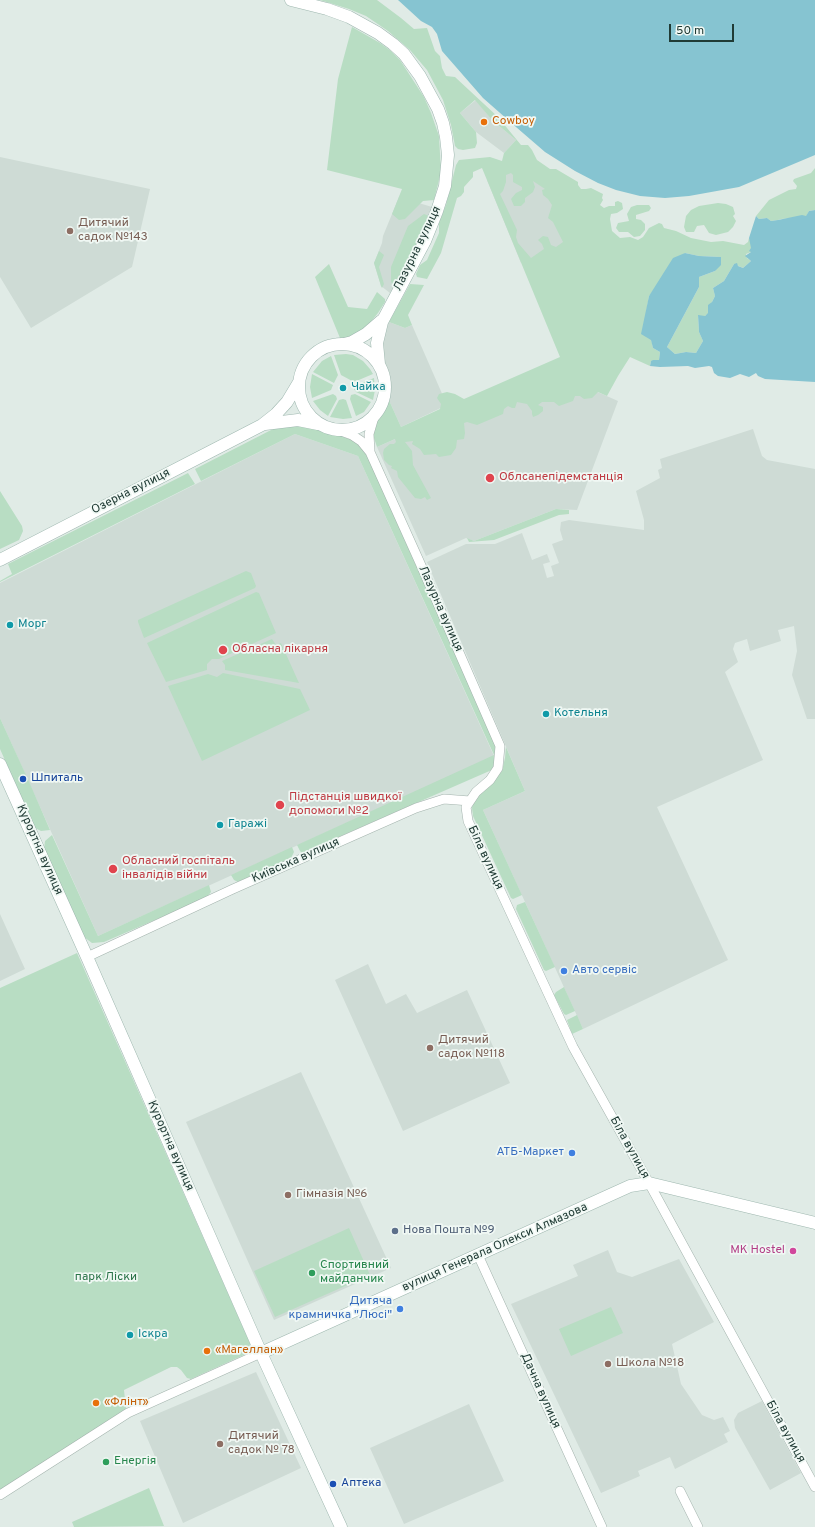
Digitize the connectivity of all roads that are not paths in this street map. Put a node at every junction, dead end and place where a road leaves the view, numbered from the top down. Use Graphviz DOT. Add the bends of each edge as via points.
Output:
graph roads {
  1 [pos="291,0"];
  2 [pos="384,317"];
  3 [pos="344,344"];
  4 [pos="379,364"];
  5 [pos="299,382"];
  6 [pos="374,417"];
  7 [pos="262,425"];
  8 [pos="321,425"];
  9 [pos="341,431"];
  10 [pos="370,452"];
  11 [pos="0,560"];
  12 [pos="0,764"];
  13 [pos="470,801"];
  14 [pos="87,957"];
  15 [pos="649,1183"];
  16 [pos="815,1222"];
  17 [pos="478,1255"];
  18 [pos="261,1353"];
  19 [pos="815,1487"];
  20 [pos="680,1491"];
  21 [pos="0,1495"];
  22 [pos="341,1527"];
  23 [pos="602,1527"];
  24 [pos="698,1527"];
  1 -- 2 [label="street, Лазурна вулиця" via="349,17 393,44 420,76 443,123 448,164 445,186 421,248"];
  2 -- 3 [label="street, Лазурна вулиця" via="366,334"];
  2 -- 4 [label="street, Лазурна вулиця" via="378,332"];
  3 -- 4 [label="street" via="368,352"];
  3 -- 5 [label="street" via="328,346 316,353 306,363"];
  4 -- 6 [label="street" via="384,374 386,389 382,404"];
  5 -- 7 [label="street, Озерна вулиця" via="287,402"];
  5 -- 8 [label="street" via="305,410"];
  6 -- 9 [label="street" via="359,428"];
  6 -- 10 [label="street, Лазурна вулиця" via="369,434"];
  7 -- 8 [label="street, Озерна вулиця" via="298,420"];
  7 -- 11 [label="street, Озерна вулиця"];
  8 -- 9 [label="street"];
  9 -- 10 [label="street, Лазурна вулиця" via="352,435"];
  10 -- 13 [label="street, Лазурна вулиця" via="500,746 498,768"];
  12 -- 14 [label="street, Курортна вулиця"];
  13 -- 14 [label="street, Київська вулиця" via="444,799 416,808"];
  13 -- 15 [label="street, Біла вулиця" via="466,807 468,821 573,1047"];
  14 -- 18 [label="street, Курортна вулиця"];
  15 -- 16 [label="street, вулиця Генерала Олекси Алмазова"];
  15 -- 17 [label="street, вулиця Генерала Олекси Алмазова" via="630,1186"];
  15 -- 19 [label="street, Біла вулиця"];
  17 -- 18 [label="street, вулиця Генерала Олекси Алмазова"];
  17 -- 23 [label="street, Дачна вулиця"];
  18 -- 21 [label="street, вулиця Генерала Олекси Алмазова" via="128,1414"];
  18 -- 22 [label="street, Курортна вулиця"];
  20 -- 24 [label="street"];
}
